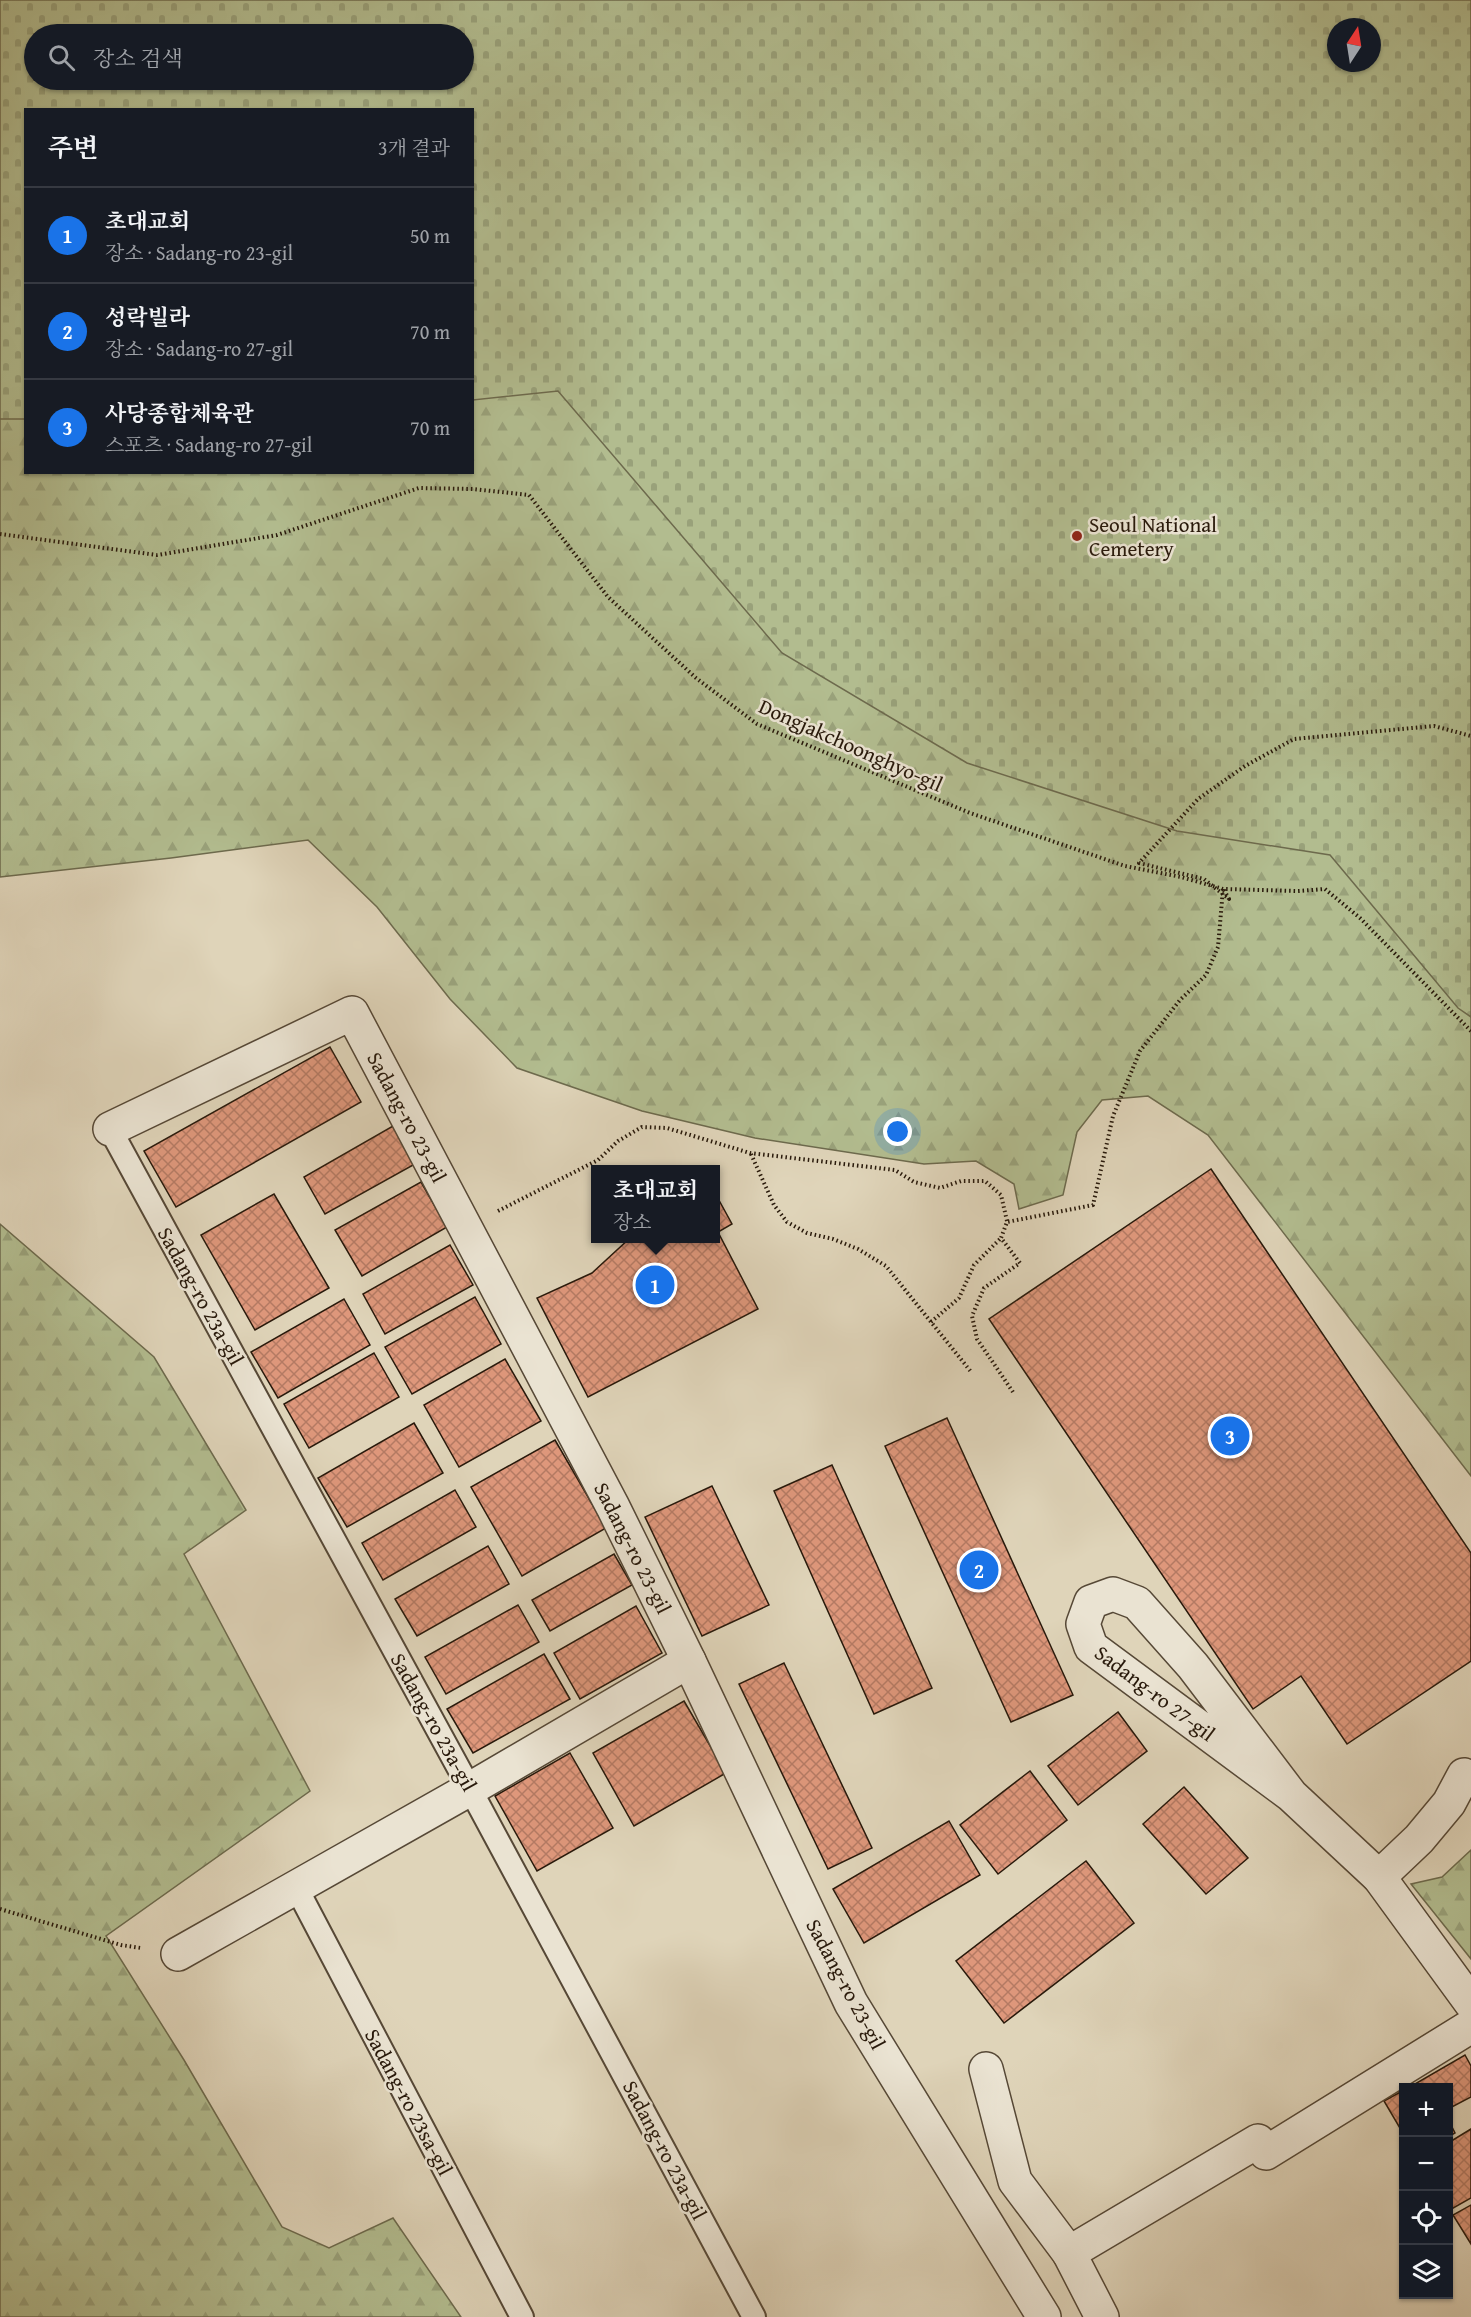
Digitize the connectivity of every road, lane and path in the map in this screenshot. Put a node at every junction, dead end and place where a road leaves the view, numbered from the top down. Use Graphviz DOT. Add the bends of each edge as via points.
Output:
graph roads {
  1 [pos="0,534"];
  2 [pos="1471,736"];
  3 [pos="1223,889"];
  4 [pos="1471,1031"];
  5 [pos="110,1129"];
  6 [pos="750,1153"];
  7 [pos="1007,1222"];
  8 [pos="466,1228"];
  9 [pos="1001,1238"];
  10 [pos="931,1322"];
  11 [pos="972,1373"];
  12 [pos="1012,1392"];
  13 [pos="689,1661"];
  14 [pos="1464,1775"];
  15 [pos="470,1789"];
  16 [pos="1291,1795"];
  17 [pos="1378,1877"];
  18 [pos="296,1887"];
  19 [pos="0,1909"];
  20 [pos="177,1954"];
  21 [pos="1471,2003"];
  22 [pos="1471,2026"];
  23 [pos="986,2069"];
  24 [pos="1069,2253"];
  25 [pos="522,2317"];
  26 [pos="754,2317"];
  27 [pos="1044,2317"];
  28 [pos="1102,2317"];
  1 -- 3 [label="path, Dongjakchoonghyo-gil" via="157,555 277,535 419,488 529,495 608,597 696,678 757,724 970,813 1125,866"];
  2 -- 3 [label="path" via="1434,726 1294,739 1245,766 1198,799 1139,863 1204,879 1229,899"];
  3 -- 4 [label="path, Dongjakchoonghyo-gil" via="1325,889 1360,918"];
  3 -- 7 [label="path" via="1218,947 1206,975 1180,1000 1140,1051 1113,1116 1093,1204"];
  5 -- 8 [label="street, Sadang-ro 23-gil" via="352,1012"];
  5 -- 15 [label="lane, Sadang-ro 23a-gil"];
  6 -- 7 [label="path" via="895,1170 914,1182 940,1188 985,1181 1001,1195"];
  6 -- 8 [label="path" via="668,1128 642,1127 618,1141 598,1160"];
  6 -- 10 [label="path" via="774,1205 787,1222 807,1233 858,1248 886,1266"];
  7 -- 9 [label="path"];
  8 -- 13 [label="street, Sadang-ro 23-gil"];
  9 -- 10 [label="path" via="974,1265 959,1298"];
  9 -- 12 [label="path" via="1020,1263 984,1288 972,1316 977,1340"];
  10 -- 11 [label="path"];
  13 -- 15 [label="street"];
  13 -- 27 [label="street, Sadang-ro 23-gil" via="851,2003"];
  14 -- 17 [label="street" via="1449,1803 1419,1839"];
  15 -- 18 [label="street"];
  15 -- 26 [label="lane, Sadang-ro 23a-gil"];
  16 -- 16 [label="street, Sadang-ro 27-gil" via="1193,1666 1137,1603 1113,1594 1091,1602 1083,1624 1091,1647"];
  16 -- 17 [label="street, Sadang-ro 27-gil"];
  17 -- 21 [label="street, Sadang-ro 27-gil"];
  18 -- 20 [label="street"];
  18 -- 25 [label="lane, Sadang-ro 23sa-gil"];
  19 -- 20 [label="path" via="121,1945"];
  22 -- 24 [label="street" via="1266,2153 1258,2141"];
  23 -- 24 [label="street" via="1015,2181"];
  24 -- 28 [label="street"];
}
